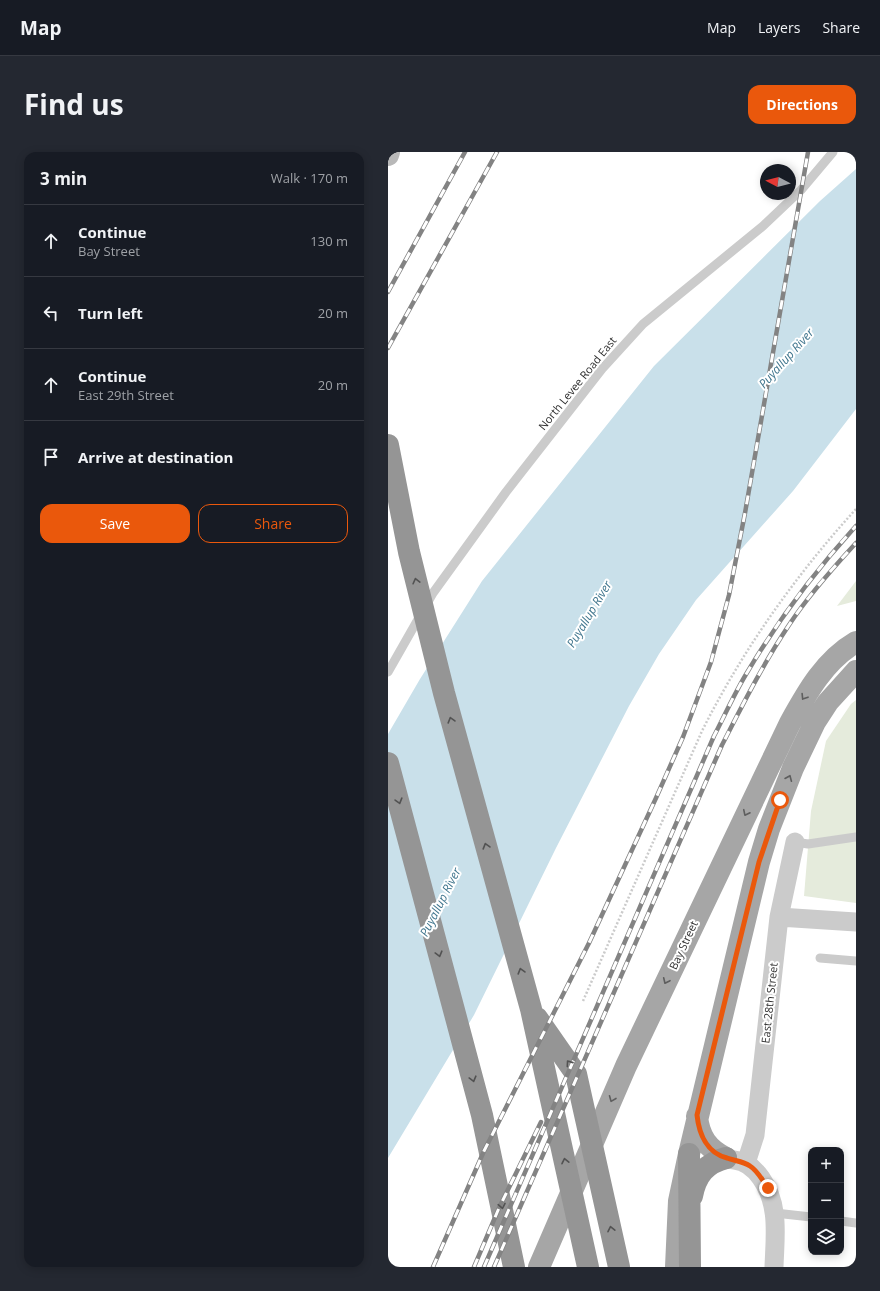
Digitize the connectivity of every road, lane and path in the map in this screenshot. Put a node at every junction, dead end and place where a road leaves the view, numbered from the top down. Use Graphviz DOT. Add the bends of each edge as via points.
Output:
graph roads {
  1 [pos="389,152"];
  2 [pos="833,152"];
  3 [pos="388,155"];
  4 [pos="388,445"];
  5 [pos="856,510"];
  6 [pos="856,642"];
  7 [pos="856,671"];
  8 [pos="388,672"];
  9 [pos="388,764"];
  10 [pos="856,837"];
  11 [pos="795,842"];
  12 [pos="779,918"];
  13 [pos="856,922"];
  14 [pos="820,958"];
  15 [pos="856,961"];
  16 [pos="583,1001"];
  17 [pos="531,1008"];
  18 [pos="697,1115"];
  19 [pos="689,1154"];
  20 [pos="736,1161"];
  21 [pos="775,1213"];
  22 [pos="688,1216"];
  23 [pos="808,1217"];
  24 [pos="844,1221"];
  25 [pos="856,1223"];
  26 [pos="514,1267"];
  27 [pos="539,1267"];
  28 [pos="588,1267"];
  29 [pos="619,1267"];
  30 [pos="676,1267"];
  31 [pos="690,1267"];
  32 [pos="774,1267"];
  1 -- 3 [label="street"];
  2 -- 8 [label="lane, North Levee Road East" via="800,190 763,226 648,320 602,368 506,492 433,594"];
  17 -- 4 [label="highway, one-way" via="408,552"];
  5 -- 16 [label="path" via="833,534 771,616 719,696"];
  6 -- 27 [label="main road, Bay Street, one-way" via="827,665 790,723 629,1059"];
  18 -- 7 [label="main road, one-way" via="769,829 793,768 815,722 828,702"];
  9 -- 26 [label="highway, one-way" via="482,1115"];
  10 -- 11 [label="lane" via="808,844"];
  11 -- 12 [label="street, East 28th Street"];
  12 -- 13 [label="street"];
  12 -- 20 [label="street, East 28th Street" via="755,1135"];
  14 -- 15 [label="lane"];
  28 -- 17 [label="highway, one-way"];
  29 -- 17 [label="highway, one-way" via="576,1074"];
  18 -- 19 [label="main road"];
  18 -- 20 [label="main road" via="700,1132 706,1144 716,1153"];
  19 -- 22 [label="highway"];
  19 -- 30 [label="main road" via="679,1201"];
  20 -- 21 [label="street" via="758,1174 768,1188"];
  20 -- 22 [label="highway" via="709,1164 700,1174 693,1191"];
  21 -- 23 [label="lane"];
  21 -- 32 [label="street"];
  22 -- 31 [label="highway"];
  24 -- 25 [label="lane"];
}
